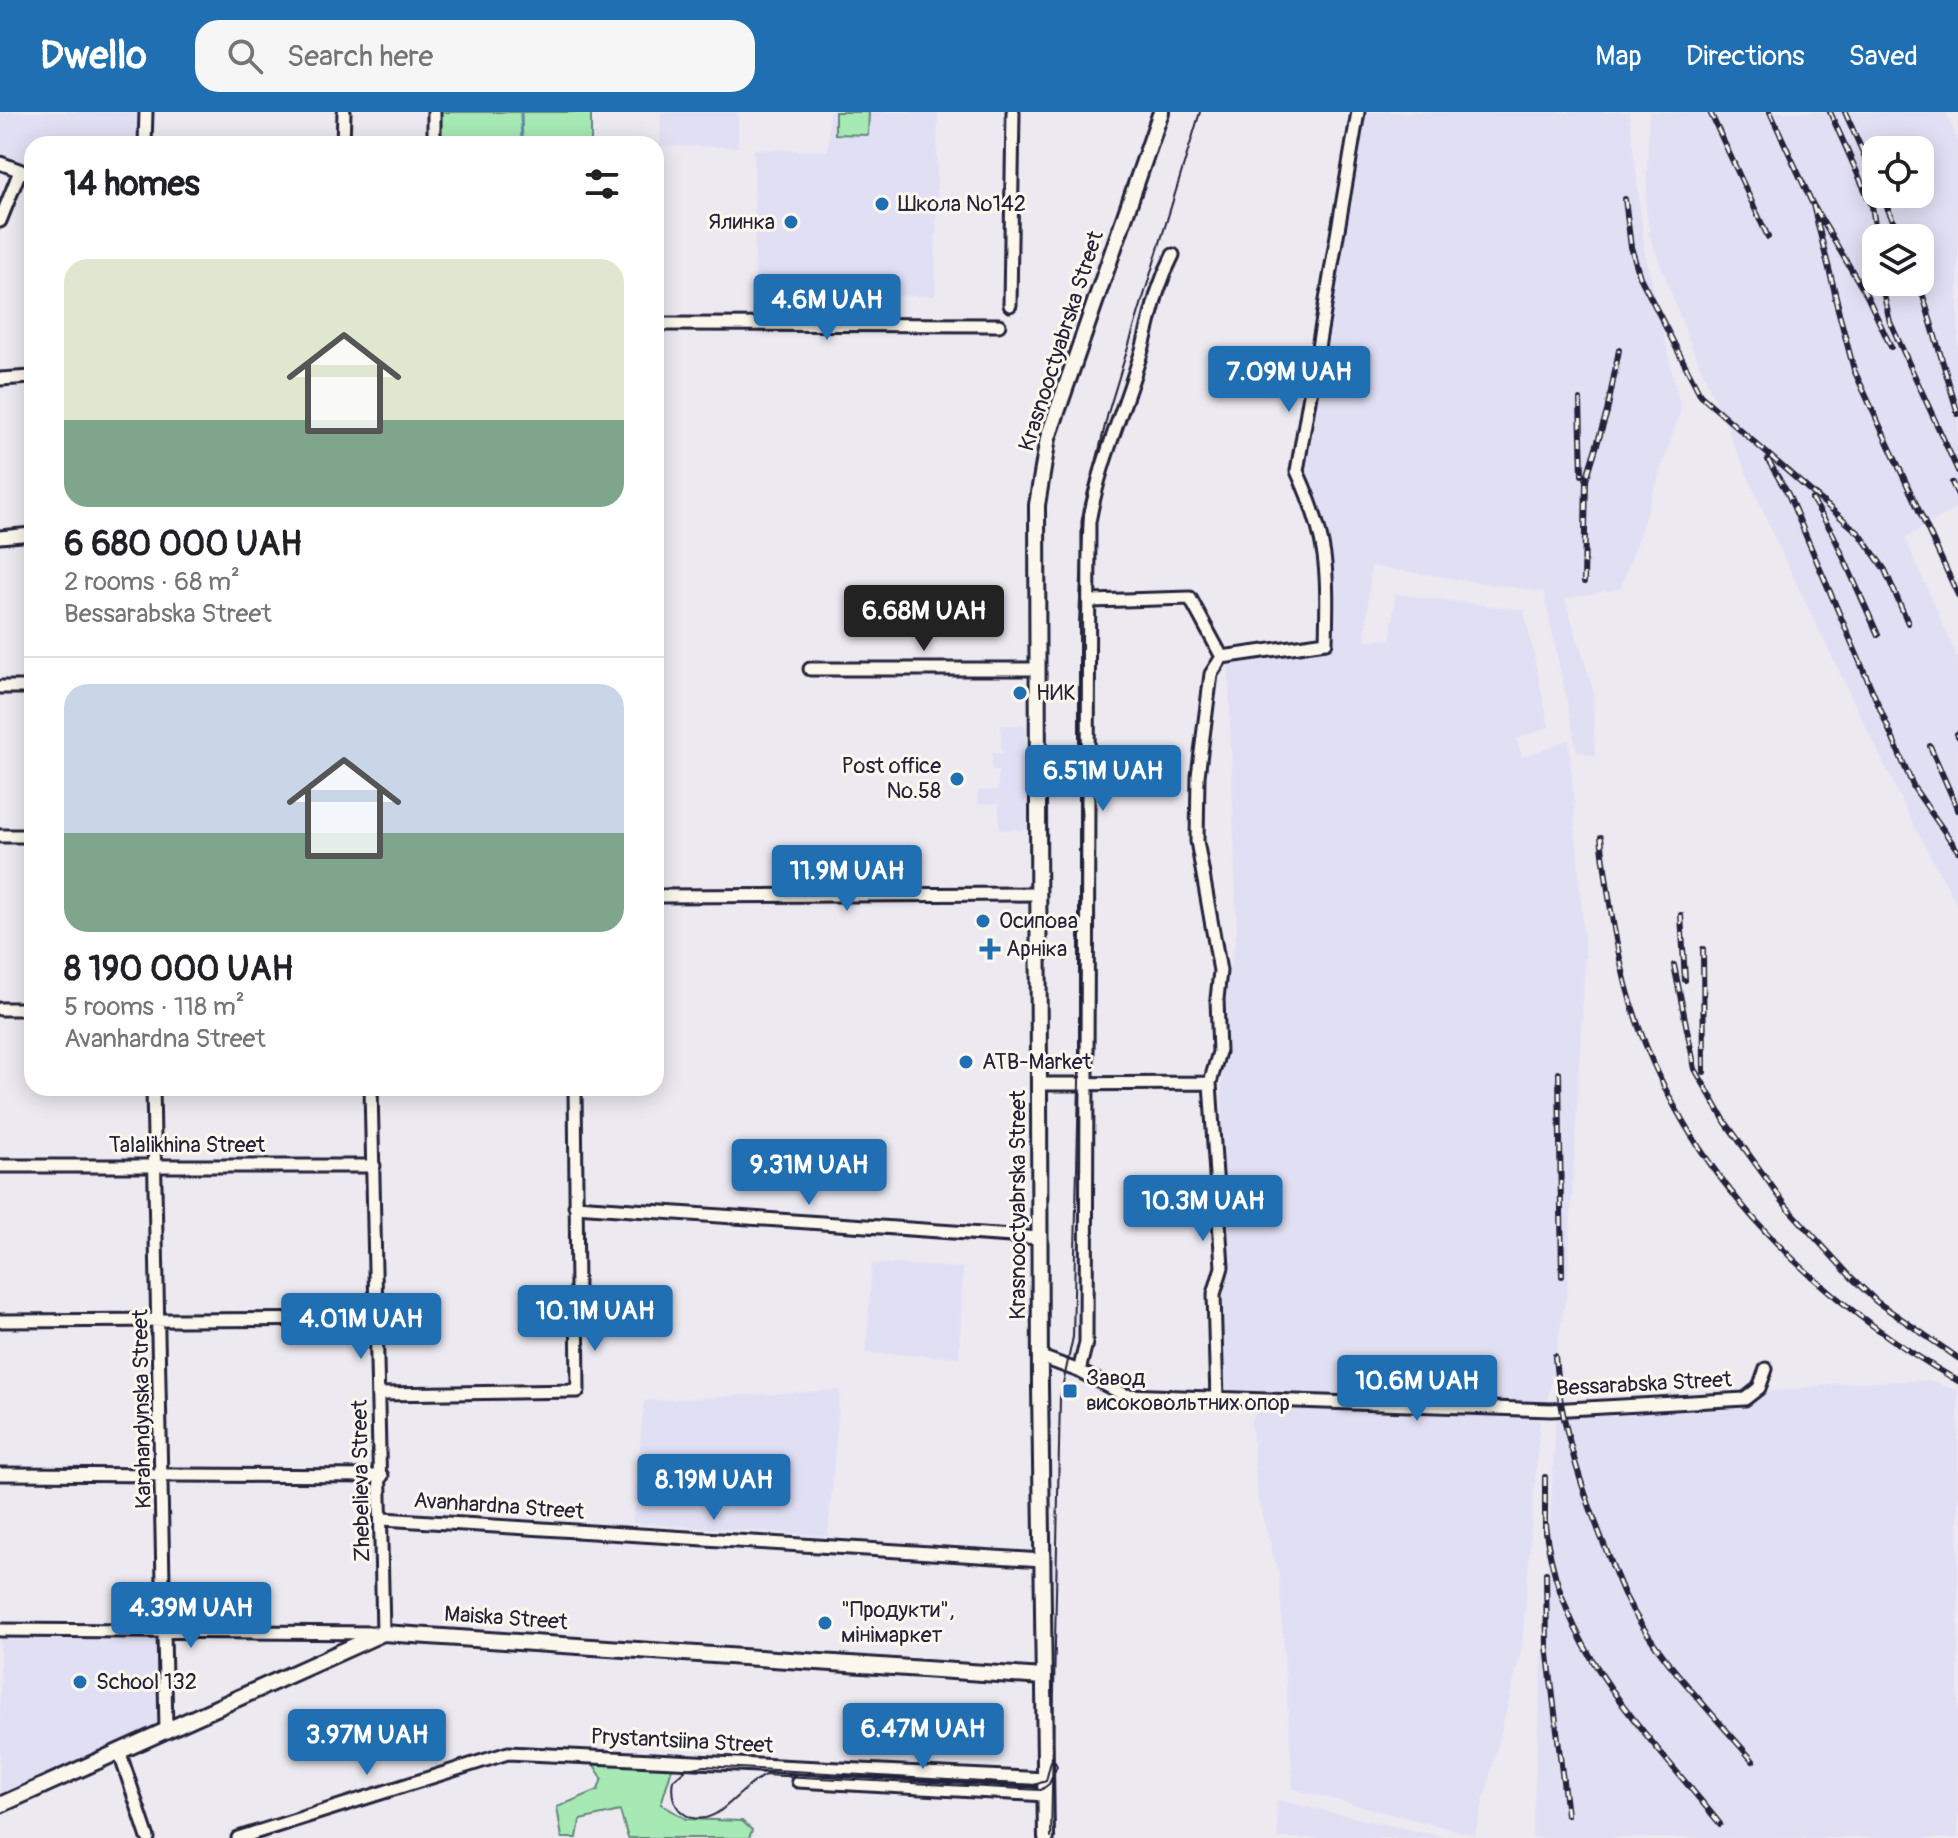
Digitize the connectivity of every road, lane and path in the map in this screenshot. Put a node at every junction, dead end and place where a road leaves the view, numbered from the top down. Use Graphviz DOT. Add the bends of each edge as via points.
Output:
graph roads {
  1 [pos="146,112"];
  2 [pos="344,112"];
  3 [pos="434,112"];
  4 [pos="1013,112"];
  5 [pos="1161,112"];
  6 [pos="1358,112"];
  7 [pos="145,136"];
  8 [pos="343,136"];
  9 [pos="434,136"];
  10 [pos="0,163"];
  11 [pos="24,172"];
  12 [pos="24,177"];
  13 [pos="0,221"];
  14 [pos="1173,255"];
  15 [pos="1010,305"];
  16 [pos="664,324"];
  17 [pos="999,325"];
  18 [pos="24,378"];
  19 [pos="0,379"];
  20 [pos="24,535"];
  21 [pos="0,537"];
  22 [pos="1091,601"];
  23 [pos="1222,657"];
  24 [pos="810,669"];
  25 [pos="1037,669"];
  26 [pos="0,687"];
  27 [pos="24,687"];
  28 [pos="0,836"];
  29 [pos="24,836"];
  30 [pos="1038,894"];
  31 [pos="664,896"];
  32 [pos="0,1009"];
  33 [pos="24,1009"];
  34 [pos="1085,1083"];
  35 [pos="1210,1083"];
  36 [pos="1039,1084"];
  37 [pos="153,1096"];
  38 [pos="371,1096"];
  39 [pos="575,1096"];
  40 [pos="156,1164"];
  41 [pos="0,1166"];
  42 [pos="374,1166"];
  43 [pos="575,1206"];
  44 [pos="1040,1238"];
  45 [pos="377,1319"];
  46 [pos="0,1321"];
  47 [pos="160,1321"];
  48 [pos="1041,1357"];
  49 [pos="1766,1369"];
  50 [pos="1079,1371"];
  51 [pos="380,1394"];
  52 [pos="1217,1400"];
  53 [pos="0,1474"];
  54 [pos="163,1475"];
  55 [pos="382,1476"];
  56 [pos="383,1519"];
  57 [pos="1043,1560"];
  58 [pos="0,1630"];
  59 [pos="166,1633"];
  60 [pos="383,1633"];
  61 [pos="1044,1677"];
  62 [pos="166,1730"];
  63 [pos="119,1751"];
  64 [pos="1046,1779"];
  65 [pos="798,1781"];
  66 [pos="1046,1795"];
  67 [pos="0,1805"];
  68 [pos="148,1838"];
  69 [pos="238,1838"];
  70 [pos="1046,1838"];
  1 -- 7 [label="street"];
  2 -- 8 [label="street"];
  3 -- 9 [label="street"];
  4 -- 15 [label="street"];
  5 -- 25 [label="main road, Krasnooctyabrska Street" via="1046,449 1037,505"];
  6 -- 23 [label="street" via="1297,471 1317,515 1328,566 1326,642"];
  10 -- 11 [label="street"];
  12 -- 13 [label="street"];
  14 -- 22 [label="street" via="1156,288 1144,344 1101,463 1089,522"];
  16 -- 17 [label="street"];
  18 -- 19 [label="street"];
  20 -- 21 [label="street"];
  22 -- 23 [label="street" via="1190,598"];
  22 -- 34 [label="street"];
  23 -- 35 [label="street" via="1211,674 1198,776 1197,841 1220,971 1219,1052"];
  24 -- 25 [label="street"];
  25 -- 30 [label="main road, Krasnooctyabrska Street"];
  26 -- 27 [label="street"];
  28 -- 29 [label="street"];
  30 -- 31 [label="street"];
  30 -- 36 [label="main road, Krasnooctyabrska Street"];
  32 -- 33 [label="street"];
  34 -- 35 [label="street"];
  34 -- 36 [label="street"];
  34 -- 50 [label="street" via="1086,1343"];
  35 -- 52 [label="street" via="1222,1267 1214,1294"];
  36 -- 44 [label="main road, Krasnooctyabrska Street"];
  37 -- 40 [label="street, Karahandynska Street"];
  38 -- 42 [label="street, Zhebelieva Street"];
  39 -- 43 [label="street"];
  40 -- 41 [label="street, Talalikhina Street"];
  40 -- 42 [label="street, Talalikhina Street"];
  40 -- 47 [label="street, Karahandynska Street"];
  42 -- 45 [label="street, Zhebelieva Street"];
  43 -- 44 [label="street"];
  43 -- 51 [label="street" via="578,1391"];
  44 -- 48 [label="main road, Krasnooctyabrska Street"];
  45 -- 47 [label="street"];
  45 -- 51 [label="street, Zhebelieva Street"];
  46 -- 47 [label="street"];
  47 -- 54 [label="street, Karahandynska Street"];
  48 -- 50 [label="street, Bessarabska Street"];
  48 -- 57 [label="main road, Krasnooctyabrska Street"];
  49 -- 52 [label="street, Bessarabska Street" via="1759,1388 1745,1399 1551,1410"];
  50 -- 52 [label="street, Bessarabska Street" via="1125,1395"];
  51 -- 55 [label="street, Zhebelieva Street"];
  53 -- 54 [label="street"];
  54 -- 55 [label="street"];
  54 -- 59 [label="street, Karahandynska Street"];
  55 -- 56 [label="street, Zhebelieva Street"];
  56 -- 57 [label="street, Avanhardna Street"];
  56 -- 60 [label="street, Zhebelieva Street"];
  57 -- 61 [label="main road, Krasnooctyabrska Street"];
  58 -- 59 [label="street"];
  59 -- 60 [label="street"];
  59 -- 62 [label="street, Karahandynska Street"];
  60 -- 61 [label="main road, Maiska Street"];
  60 -- 62 [label="main road, Maiska Street"];
  61 -- 64 [label="main road, Krasnooctyabrska Street"];
  62 -- 63 [label="main road, Maiska Street"];
  63 -- 67 [label="main road, Maiska Street"];
  63 -- 68 [label="street"];
  64 -- 66 [label="main road, Krasnooctyabrska Street"];
  64 -- 69 [label="street, Prystantsiina Street" via="508,1753"];
  65 -- 66 [label="street"];
  66 -- 70 [label="main road, Krasnooctyabrska Street"];
}
